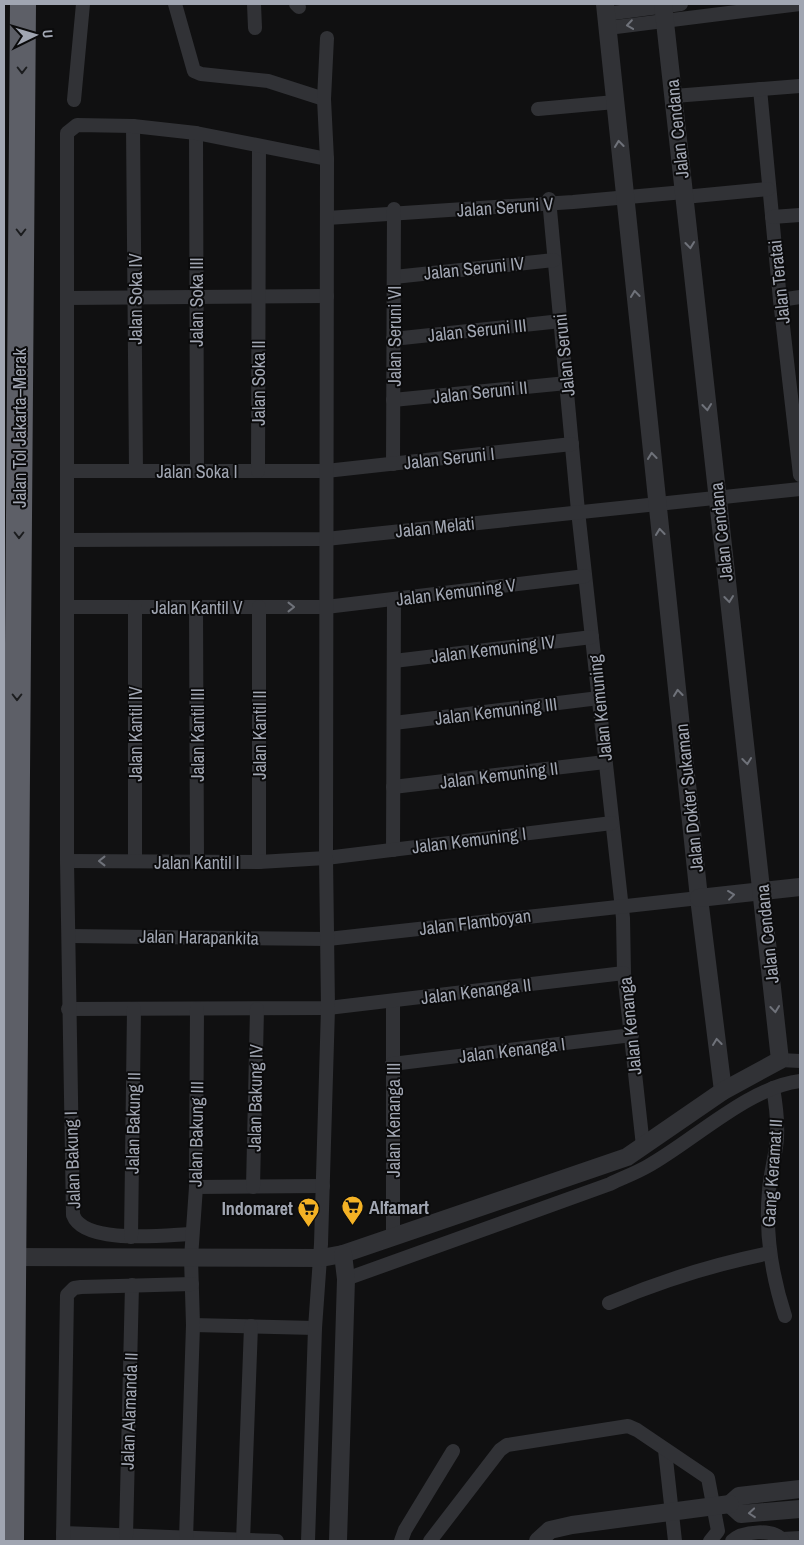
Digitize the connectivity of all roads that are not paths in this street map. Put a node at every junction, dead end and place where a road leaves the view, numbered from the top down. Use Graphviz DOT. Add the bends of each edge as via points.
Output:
graph roads {
  1 [pos="23,4"];
  2 [pos="83,4"];
  3 [pos="174,4"];
  4 [pos="254,4"];
  5 [pos="681,4"];
  6 [pos="800,4"];
  7 [pos="757,6"];
  8 [pos="711,9"];
  9 [pos="664,10"];
  10 [pos="606,15"];
  11 [pos="255,28"];
  12 [pos="327,38"];
  13 [pos="800,86"];
  14 [pos="760,89"];
  15 [pos="674,96"];
  16 [pos="324,99"];
  17 [pos="74,100"];
  18 [pos="615,102"];
  19 [pos="538,109"];
  20 [pos="133,126"];
  21 [pos="196,133"];
  22 [pos="259,146"];
  23 [pos="327,159"];
  24 [pos="768,189"];
  25 [pos="684,192"];
  26 [pos="624,195"];
  27 [pos="550,202"];
  28 [pos="394,211"];
  29 [pos="327,215"];
  30 [pos="800,215"];
  31 [pos="772,217"];
  32 [pos="554,260"];
  33 [pos="394,277"];
  34 [pos="196,296"];
  35 [pos="259,296"];
  36 [pos="326,296"];
  37 [pos="135,297"];
  38 [pos="800,297"];
  39 [pos="68,298"];
  40 [pos="780,300"];
  41 [pos="561,321"];
  42 [pos="394,339"];
  43 [pos="794,359"];
  44 [pos="567,383"];
  45 [pos="393,400"];
  46 [pos="797,421"];
  47 [pos="572,444"];
  48 [pos="393,464"];
  49 [pos="68,471"];
  50 [pos="136,471"];
  51 [pos="196,471"];
  52 [pos="258,471"];
  53 [pos="326,471"];
  54 [pos="800,475"];
  55 [pos="800,488"];
  56 [pos="717,499"];
  57 [pos="658,504"];
  58 [pos="578,511"];
  59 [pos="326,539"];
  60 [pos="68,540"];
  61 [pos="586,576"];
  62 [pos="394,600"];
  63 [pos="196,607"];
  64 [pos="259,607"];
  65 [pos="326,607"];
  66 [pos="68,608"];
  67 [pos="135,608"];
  68 [pos="592,637"];
  69 [pos="394,661"];
  70 [pos="599,698"];
  71 [pos="394,723"];
  72 [pos="605,762"];
  73 [pos="394,787"];
  74 [pos="612,823"];
  75 [pos="393,850"];
  76 [pos="326,858"];
  77 [pos="67,861"];
  78 [pos="135,862"];
  79 [pos="197,862"];
  80 [pos="259,862"];
  81 [pos="800,887"];
  82 [pos="762,891"];
  83 [pos="700,898"];
  84 [pos="622,905"];
  85 [pos="69,936"];
  86 [pos="328,939"];
  87 [pos="624,973"];
  88 [pos="393,1001"];
  89 [pos="328,1008"];
  90 [pos="68,1009"];
  91 [pos="134,1009"];
  92 [pos="197,1009"];
  93 [pos="257,1009"];
  94 [pos="632,1035"];
  95 [pos="780,1060"];
  96 [pos="800,1060"];
  97 [pos="392,1064"];
  98 [pos="800,1081"];
  99 [pos="773,1088"];
  100 [pos="723,1091"];
  101 [pos="643,1146"];
  102 [pos="323,1186"];
  103 [pos="196,1187"];
  104 [pos="253,1187"];
  105 [pos="192,1234"];
  106 [pos="131,1237"];
  107 [pos="393,1238"];
  108 [pos="770,1252"];
  109 [pos="343,1254"];
  110 [pos="4,1257"];
  111 [pos="190,1258"];
  112 [pos="320,1258"];
  113 [pos="346,1279"];
  114 [pos="192,1284"];
  115 [pos="132,1285"];
  116 [pos="609,1303"];
  117 [pos="785,1316"];
  118 [pos="193,1325"];
  119 [pos="251,1326"];
  120 [pos="315,1328"];
  121 [pos="665,1450"];
  122 [pos="453,1451"];
  123 [pos="800,1489"];
  124 [pos="773,1492"];
  125 [pos="721,1505"];
  126 [pos="800,1509"];
  127 [pos="775,1511"];
  128 [pos="671,1512"];
  129 [pos="126,1536"];
  130 [pos="63,1537"];
  131 [pos="800,1538"];
  132 [pos="186,1539"];
  133 [pos="783,1540"];
  134 [pos="11,1541"];
  135 [pos="243,1541"];
  136 [pos="277,1541"];
  137 [pos="308,1541"];
  138 [pos="338,1541"];
  139 [pos="401,1541"];
  140 [pos="430,1541"];
  141 [pos="538,1541"];
  142 [pos="675,1541"];
  143 [pos="710,1541"];
  144 [pos="732,1541"];
  1 -- 134 [label="highway, Jalan Tol Jakarta–Merak, one-way"];
  2 -- 17 [label="street"];
  3 -- 16 [label="street" via="194,71 268,81"];
  4 -- 11 [label="street"];
  5 -- 9 [label="street"];
  6 -- 7 [label="street"];
  7 -- 8 [label="street"];
  8 -- 9 [label="street"];
  9 -- 10 [label="street"];
  9 -- 15 [label="street, Jalan Cendana"];
  10 -- 18 [label="street"];
  12 -- 16 [label="street"];
  13 -- 14 [label="street"];
  14 -- 15 [label="street"];
  14 -- 24 [label="street, Jalan Teratai"];
  15 -- 25 [label="street, Jalan Cendana"];
  16 -- 23 [label="street"];
  18 -- 19 [label="street"];
  26 -- 18 [label="street, one-way"];
  20 -- 21 [label="street"];
  20 -- 37 [label="street, Jalan Soka IV"];
  20 -- 39 [label="street, Jalan Bakung I" via="77,125 67,133"];
  21 -- 22 [label="street"];
  21 -- 34 [label="street, Jalan Soka III"];
  22 -- 23 [label="street"];
  22 -- 35 [label="street, Jalan Soka II"];
  23 -- 29 [label="street"];
  24 -- 25 [label="street, Jalan Seruni V"];
  24 -- 31 [label="street, Jalan Teratai"];
  25 -- 26 [label="street, Jalan Seruni V"];
  25 -- 56 [label="street, Jalan Cendana, one-way"];
  26 -- 27 [label="street, Jalan Seruni V"];
  57 -- 26 [label="street, one-way"];
  27 -- 28 [label="street, Jalan Seruni V"];
  27 -- 32 [label="street, Jalan Seruni"];
  28 -- 29 [label="street, Jalan Seruni V"];
  28 -- 33 [label="street, Jalan Seruni VI"];
  29 -- 36 [label="street"];
  30 -- 31 [label="street"];
  31 -- 40 [label="street, Jalan Teratai"];
  32 -- 33 [label="street, Jalan Seruni IV"];
  32 -- 41 [label="street, Jalan Seruni"];
  33 -- 42 [label="street, Jalan Seruni VI"];
  34 -- 35 [label="street"];
  34 -- 37 [label="street"];
  34 -- 51 [label="street, Jalan Soka III"];
  35 -- 36 [label="street"];
  35 -- 52 [label="street, Jalan Soka II"];
  36 -- 53 [label="street"];
  37 -- 39 [label="street"];
  37 -- 50 [label="street, Jalan Soka IV"];
  38 -- 40 [label="street"];
  39 -- 49 [label="street, Jalan Bakung I"];
  40 -- 43 [label="street, Jalan Teratai"];
  41 -- 42 [label="street, Jalan Seruni III"];
  41 -- 44 [label="street, Jalan Seruni"];
  42 -- 45 [label="street, Jalan Seruni VI"];
  43 -- 46 [label="street, Jalan Teratai"];
  44 -- 45 [label="street, Jalan Seruni II"];
  44 -- 47 [label="street, Jalan Seruni"];
  45 -- 48 [label="street, Jalan Seruni VI"];
  46 -- 54 [label="street, Jalan Teratai"];
  47 -- 48 [label="street, Jalan Seruni I"];
  47 -- 58 [label="street, Jalan Seruni"];
  48 -- 53 [label="street, Jalan Seruni I"];
  49 -- 50 [label="street, Jalan Soka I"];
  49 -- 60 [label="street, Jalan Bakung I"];
  50 -- 51 [label="street, Jalan Soka I"];
  51 -- 52 [label="street, Jalan Soka I"];
  52 -- 53 [label="street, Jalan Soka I"];
  53 -- 59 [label="street"];
  55 -- 56 [label="street, Jalan Melati"];
  56 -- 57 [label="street, Jalan Melati"];
  56 -- 82 [label="street, Jalan Cendana, one-way"];
  57 -- 58 [label="street, Jalan Melati"];
  83 -- 57 [label="street, Jalan Dokter Sukaman, one-way"];
  58 -- 59 [label="street, Jalan Melati"];
  58 -- 61 [label="street, Jalan Kemuning"];
  59 -- 60 [label="street, Jalan Melati"];
  59 -- 65 [label="street"];
  60 -- 66 [label="street, Jalan Bakung I"];
  61 -- 62 [label="street, Jalan Kemuning V"];
  61 -- 68 [label="street, Jalan Kemuning"];
  62 -- 65 [label="street, Jalan Kemuning V"];
  62 -- 69 [label="street"];
  63 -- 64 [label="street, Jalan Kantil V"];
  63 -- 67 [label="street, Jalan Kantil V"];
  63 -- 79 [label="street, Jalan Kantil III"];
  64 -- 65 [label="street, Jalan Kantil V, one-way"];
  64 -- 80 [label="street, Jalan Kantil II"];
  65 -- 76 [label="street"];
  66 -- 67 [label="street, Jalan Kantil V"];
  66 -- 77 [label="street, Jalan Bakung I"];
  67 -- 78 [label="street, Jalan Kantil IV"];
  68 -- 69 [label="street, Jalan Kemuning IV"];
  68 -- 70 [label="street, Jalan Kemuning"];
  69 -- 71 [label="street"];
  70 -- 71 [label="street, Jalan Kemuning III"];
  70 -- 72 [label="street, Jalan Kemuning"];
  71 -- 73 [label="street"];
  72 -- 73 [label="street, Jalan Kemuning II"];
  72 -- 74 [label="street, Jalan Kemuning"];
  73 -- 75 [label="street"];
  74 -- 75 [label="street, Jalan Kemuning I"];
  74 -- 84 [label="street, Jalan Kemuning"];
  75 -- 76 [label="street, Jalan Kemuning I"];
  76 -- 80 [label="street, Jalan Kantil I"];
  76 -- 86 [label="street"];
  78 -- 77 [label="street, Jalan Kantil I, one-way"];
  77 -- 85 [label="street, Jalan Bakung I"];
  78 -- 79 [label="street, Jalan Kantil I"];
  79 -- 80 [label="street, Jalan Kantil I"];
  81 -- 82 [label="street"];
  83 -- 82 [label="street, one-way"];
  82 -- 95 [label="street, Jalan Cendana, one-way"];
  83 -- 84 [label="street, Jalan Flamboyan"];
  100 -- 83 [label="street, Jalan Dokter Sukaman, one-way"];
  84 -- 86 [label="street, Jalan Flamboyan"];
  84 -- 87 [label="street, Jalan Kenanga"];
  85 -- 86 [label="street, Jalan Harapankita"];
  85 -- 90 [label="street, Jalan Bakung I"];
  86 -- 89 [label="street"];
  87 -- 88 [label="street, Jalan Kenanga II"];
  87 -- 94 [label="street, Jalan Kenanga"];
  88 -- 89 [label="street, Jalan Kenanga II"];
  88 -- 97 [label="street, Jalan Kenanga III"];
  89 -- 93 [label="street"];
  89 -- 102 [label="street"];
  90 -- 91 [label="street"];
  90 -- 106 [label="street, Jalan Bakung I" via="73,1214 78,1223 98,1232"];
  91 -- 92 [label="street"];
  91 -- 106 [label="street, Jalan Bakung II"];
  92 -- 93 [label="street"];
  92 -- 103 [label="street, Jalan Bakung III"];
  93 -- 104 [label="street, Jalan Bakung IV"];
  94 -- 97 [label="street, Jalan Kenanga I"];
  94 -- 101 [label="street, Jalan Kenanga"];
  95 -- 96 [label="street"];
  95 -- 100 [label="street"];
  97 -- 107 [label="street, Jalan Kenanga III"];
  98 -- 99 [label="street"];
  99 -- 108 [label="street, Gang Keramat II" via="778,1119 769,1191"];
  99 -- 113 [label="street" via="640,1170 610,1184"];
  100 -- 101 [label="street"];
  101 -- 107 [label="street" via="627,1157"];
  102 -- 104 [label="street"];
  102 -- 112 [label="street"];
  103 -- 104 [label="street"];
  103 -- 105 [label="street, Jalan Bakung III"];
  105 -- 106 [label="street, Jalan Bakung I"];
  105 -- 111 [label="street, Jalan Bakung III"];
  107 -- 109 [label="street"];
  108 -- 116 [label="street" via="660,1282"];
  108 -- 117 [label="street, Gang Keramat II"];
  109 -- 112 [label="street"];
  109 -- 113 [label="street"];
  110 -- 111 [label="street"];
  111 -- 112 [label="street"];
  111 -- 114 [label="street, Jalan Bakung III"];
  112 -- 120 [label="street"];
  113 -- 138 [label="street"];
  114 -- 115 [label="street"];
  114 -- 118 [label="street, Jalan Bakung III"];
  115 -- 129 [label="street, Jalan Alamanda II"];
  115 -- 130 [label="street" via="74,1288 67,1295"];
  118 -- 119 [label="street"];
  118 -- 132 [label="street, Jalan Bakung III"];
  119 -- 120 [label="street"];
  119 -- 135 [label="street"];
  120 -- 137 [label="street"];
  121 -- 125 [label="street" via="708,1478"];
  121 -- 128 [label="street"];
  121 -- 140 [label="street" via="628,1426 507,1445"];
  122 -- 139 [label="street" via="404,1530"];
  123 -- 124 [label="street"];
  124 -- 125 [label="street" via="739,1496"];
  124 -- 127 [label="street"];
  127 -- 125 [label="street, one-way" via="741,1514"];
  125 -- 128 [label="street"];
  125 -- 143 [label="street" via="718,1531"];
  126 -- 127 [label="street"];
  128 -- 141 [label="street" via="559,1528 544,1534"];
  128 -- 142 [label="street"];
  129 -- 130 [label="street"];
  129 -- 132 [label="street"];
  131 -- 133 [label="street"];
  132 -- 135 [label="street"];
  133 -- 144 [label="street" via="761,1533 741,1535"];
  135 -- 136 [label="street"];
}
